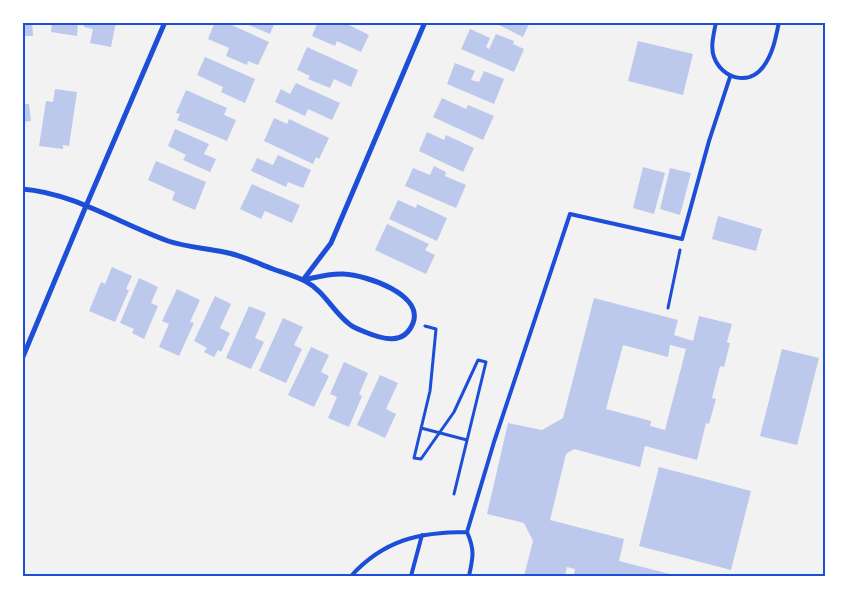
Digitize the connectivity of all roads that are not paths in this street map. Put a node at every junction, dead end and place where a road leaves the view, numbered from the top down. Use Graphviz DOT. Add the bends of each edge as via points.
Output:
graph roads {
  1 [pos="165,22"];
  2 [pos="425,22"];
  3 [pos="716,22"];
  4 [pos="779,22"];
  5 [pos="730,77"];
  6 [pos="22,189"];
  7 [pos="86,206"];
  8 [pos="303,280"];
  9 [pos="22,359"];
  10 [pos="467,532"];
  11 [pos="422,535"];
  12 [pos="351,576"];
  13 [pos="411,576"];
  14 [pos="469,576"];
  1 -- 7 [label="street"];
  2 -- 8 [label="street" via="334,237"];
  3 -- 5 [label="lane" via="712,47 714,58"];
  4 -- 5 [label="lane" via="769,58 763,67 749,78"];
  5 -- 10 [label="lane" via="682,239 570,214"];
  6 -- 7 [label="street"];
  7 -- 8 [label="street" via="168,240 240,256"];
  7 -- 9 [label="street"];
  8 -- 8 [label="street" via="344,274 399,292 411,304 412,325 402,336 381,339 354,328 326,297"];
  10 -- 11 [label="lane"];
  10 -- 14 [label="lane" via="474,555"];
  11 -- 12 [label="lane" via="380,550"];
  11 -- 13 [label="lane"];
}
